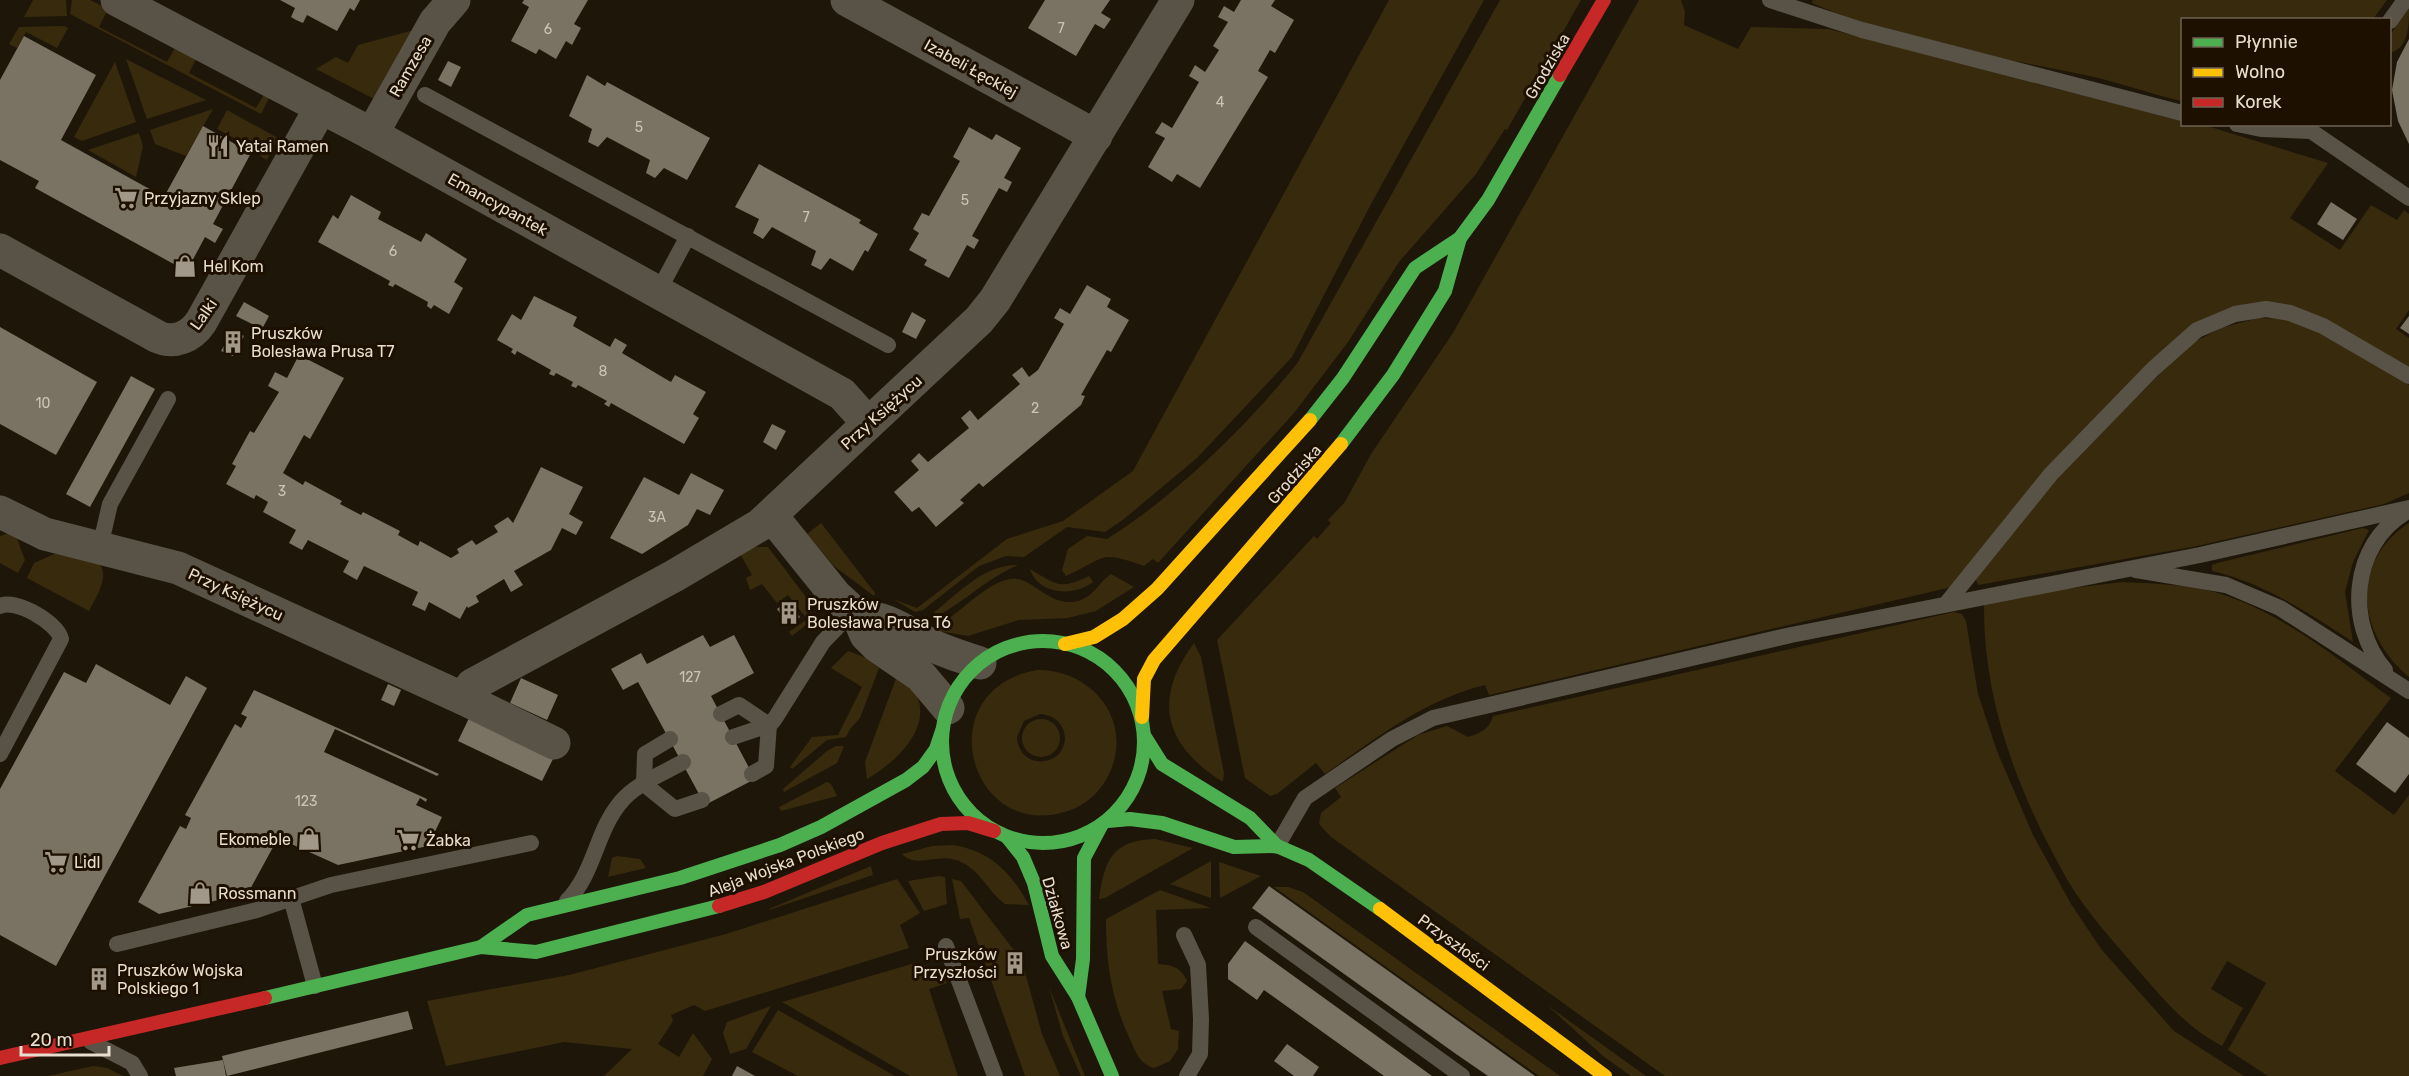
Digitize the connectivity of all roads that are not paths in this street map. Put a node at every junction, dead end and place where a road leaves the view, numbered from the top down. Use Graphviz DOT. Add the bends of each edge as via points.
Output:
graph roads {
  1 [pos="117,0"];
  2 [pos="454,0"];
  3 [pos="847,0"];
  4 [pos="1178,0"];
  5 [pos="1604,0"];
  6 [pos="1770,0"];
  7 [pos="2405,0"];
  8 [pos="2391,20"];
  9 [pos="425,95"];
  10 [pos="321,107"];
  11 [pos="2181,113"];
  12 [pos="2247,126"];
  13 [pos="2313,128"];
  14 [pos="372,134"];
  15 [pos="1096,136"];
  16 [pos="2409,198"];
  17 [pos="688,236"];
  18 [pos="1460,238"];
  19 [pos="0,250"];
  20 [pos="658,292"];
  21 [pos="888,345"];
  22 [pos="2409,376"];
  23 [pos="168,399"];
  24 [pos="868,423"];
  25 [pos="2409,509"];
  26 [pos="0,512"];
  27 [pos="771,515"];
  28 [pos="100,547"];
  29 [pos="2124,568"];
  30 [pos="1946,604"];
  31 [pos="0,606"];
  32 [pos="856,614"];
  33 [pos="1065,644"];
  34 [pos="980,663"];
  35 [pos="2402,687"];
  36 [pos="464,699"];
  37 [pos="721,714"];
  38 [pos="946,718"];
  39 [pos="1142,718"];
  40 [pos="769,725"];
  41 [pos="733,737"];
  42 [pos="1145,737"];
  43 [pos="670,739"];
  44 [pos="554,743"];
  45 [pos="0,754"];
  46 [pos="682,762"];
  47 [pos="752,774"];
  48 [pos="644,783"];
  49 [pos="702,800"];
  50 [pos="1105,823"];
  51 [pos="1001,834"];
  52 [pos="531,843"];
  53 [pos="1277,846"];
  54 [pos="291,898"];
  55 [pos="556,908"];
  56 [pos="1256,927"];
  57 [pos="1184,935"];
  58 [pos="117,944"];
  59 [pos="946,946"];
  60 [pos="481,948"];
  61 [pos="315,986"];
  62 [pos="1078,997"];
  63 [pos="88,1040"];
  64 [pos="0,1058"];
  65 [pos="140,1076"];
  66 [pos="995,1076"];
  67 [pos="1112,1076"];
  68 [pos="1187,1076"];
  69 [pos="1462,1076"];
  70 [pos="1605,1076"];
  1 -- 10 [label="street, Emancypantek"];
  2 -- 14 [label="street, Ramzesa" via="435,22"];
  3 -- 15 [label="street, Izabeli Łęckiej"];
  4 -- 15 [label="street, Przy Księżycu"];
  5 -- 18 [label="main road, Grodziska" via="1497,186"];
  6 -- 11 [label="lane" via="1862,30"];
  7 -- 8 [label="lane"];
  9 -- 17 [label="lane"];
  10 -- 14 [label="street, Emancypantek"];
  10 -- 19 [label="street, Lalki" via="201,322 185,336 170,341 158,337"];
  12 -- 13 [label="lane"];
  13 -- 16 [label="lane"];
  14 -- 20 [label="street, Emancypantek"];
  15 -- 24 [label="street, Przy Księżycu" via="988,310"];
  17 -- 20 [label="lane"];
  17 -- 21 [label="lane"];
  18 -- 33 [label="main road, Grodziska" via="1415,268 1303,429 1157,589 1110,629"];
  18 -- 39 [label="main road, Grodziska" via="1445,291 1393,375 1346,438 1154,660 1144,679"];
  20 -- 24 [label="street, Emancypantek" via="842,394"];
  22 -- 30 [label="lane" via="2323,326 2290,313 2266,309 2235,314 2197,330 2050,474"];
  23 -- 28 [label="lane" via="110,504"];
  24 -- 27 [label="street, Przy Księżycu"];
  25 -- 29 [label="lane"];
  25 -- 35 [label="lane" via="2379,537 2358,584 2362,628 2370,650"];
  26 -- 28 [label="street, Przy Księżycu" via="45,534"];
  27 -- 32 [label="street" via="836,596"];
  27 -- 36 [label="street, Przy Księżycu" via="674,576 471,685"];
  28 -- 36 [label="street, Przy Księżycu" via="178,568"];
  29 -- 30 [label="lane"];
  29 -- 35 [label="lane" via="2237,589 2280,608"];
  30 -- 53 [label="lane" via="1791,635 1419,723 1305,798"];
  31 -- 45 [label="lane" via="15,604 56,626 61,642"];
  32 -- 34 [label="street" via="892,622 929,644"];
  32 -- 38 [label="street" via="866,635 877,646 921,676"];
  32 -- 40 [label="lane" via="823,642"];
  33 -- 34 [label="main road" via="1032,642 1014,646"];
  33 -- 39 [label="main road" via="1083,648 1114,670 1127,684"];
  34 -- 38 [label="main road" via="956,691"];
  36 -- 44 [label="street, Przy Księżycu"];
  37 -- 40 [label="lane" via="739,705"];
  38 -- 51 [label="main road" via="944,764 950,782 970,813"];
  38 -- 55 [label="main road, Aleja Wojska Polskiego" via="936,749 923,767 821,827 680,878"];
  39 -- 42 [label="main road"];
  40 -- 41 [label="lane"];
  40 -- 47 [label="lane" via="766,766"];
  42 -- 50 [label="main road" via="1142,765 1132,792"];
  42 -- 53 [label="main road, Przyszłości" via="1162,764 1250,818"];
  43 -- 48 [label="lane" via="645,754"];
  46 -- 48 [label="lane"];
  48 -- 49 [label="lane" via="675,810"];
  48 -- 55 [label="lane" via="615,809 582,883"];
  50 -- 51 [label="main road" via="1075,839 1057,843 1038,844"];
  50 -- 53 [label="main road, Przyszłości" via="1130,819 1162,823 1234,847"];
  50 -- 62 [label="main road, Działkowa" via="1084,858 1083,959"];
  51 -- 60 [label="main road, Aleja Wojska Polskiego" via="968,823 941,824 711,909 536,952"];
  51 -- 62 [label="main road, Działkowa" via="1023,857 1034,883 1052,956"];
  52 -- 54 [label="lane" via="331,885"];
  53 -- 70 [label="main road, Przyszłości" via="1309,860 1345,884"];
  54 -- 58 [label="lane"];
  54 -- 61 [label="lane"];
  55 -- 60 [label="main road, Aleja Wojska Polskiego" via="527,915"];
  56 -- 69 [label="lane"];
  57 -- 68 [label="lane" via="1198,965 1201,1019 1200,1054"];
  59 -- 66 [label="lane"];
  60 -- 61 [label="main road, Aleja Wojska Polskiego"];
  61 -- 63 [label="main road, Aleja Wojska Polskiego"];
  62 -- 67 [label="main road, Działkowa"];
  63 -- 64 [label="main road, Aleja Wojska Polskiego"];
  63 -- 65 [label="lane" via="125,1058"];
}
